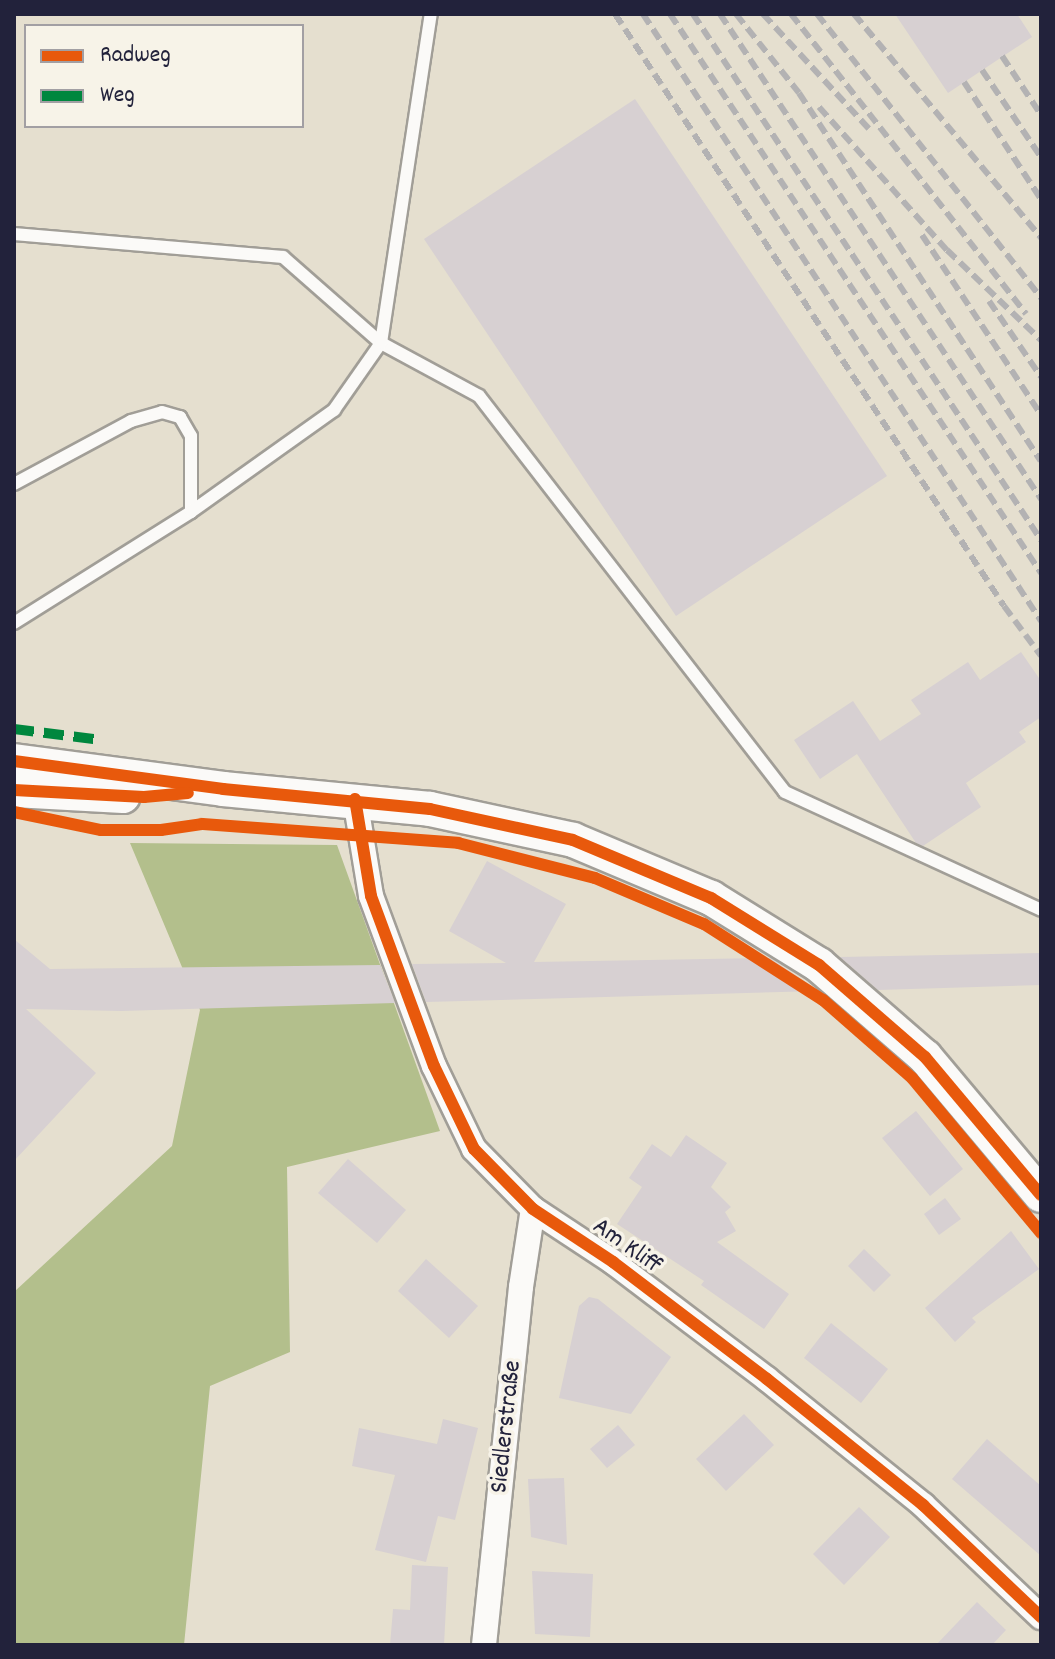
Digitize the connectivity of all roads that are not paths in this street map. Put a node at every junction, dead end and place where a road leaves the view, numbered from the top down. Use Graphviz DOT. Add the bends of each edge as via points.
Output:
graph roads {
  1 [pos="431,14"];
  2 [pos="14,234"];
  3 [pos="381,343"];
  4 [pos="14,484"];
  5 [pos="191,512"];
  6 [pos="14,623"];
  7 [pos="14,761"];
  8 [pos="223,789"];
  9 [pos="14,790"];
  10 [pos="355,799"];
  11 [pos="1041,910"];
  12 [pos="1041,1195"];
  13 [pos="533,1209"];
  14 [pos="1041,1617"];
  15 [pos="484,1645"];
  1 -- 3 [label="lane"];
  2 -- 3 [label="lane" via="283,257"];
  3 -- 5 [label="lane" via="334,410"];
  3 -- 11 [label="lane" via="479,396 785,792"];
  4 -- 5 [label="lane" via="131,421 162,412 180,417 191,436"];
  5 -- 6 [label="lane"];
  7 -- 8 [label="street"];
  8 -- 9 [label="street" via="144,797"];
  8 -- 10 [label="street"];
  10 -- 12 [label="street" via="430,809 573,840 711,898 819,965 925,1057"];
  10 -- 13 [label="street, Am Kliff" via="371,896 434,1066 474,1149"];
  13 -- 14 [label="street, Am Kliff" via="613,1262 767,1379 923,1505"];
  13 -- 15 [label="street, Siedlerstraße"];
}
